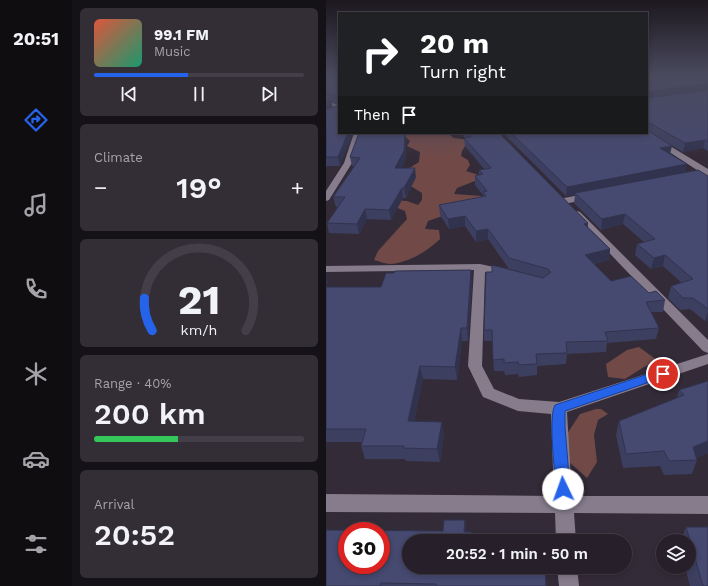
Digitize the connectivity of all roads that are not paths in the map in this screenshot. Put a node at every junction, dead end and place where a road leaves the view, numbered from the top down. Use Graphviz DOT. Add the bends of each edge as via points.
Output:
graph roads {
  1 [pos="326,104"];
  2 [pos="338,107"];
  3 [pos="358,134"];
  4 [pos="646,134"];
  5 [pos="708,173"];
  6 [pos="677,179"];
  7 [pos="602,193"];
  8 [pos="326,198"];
  9 [pos="480,267"];
  10 [pos="326,269"];
  11 [pos="520,276"];
  12 [pos="708,348"];
  13 [pos="708,359"];
  14 [pos="559,408"];
  15 [pos="326,503"];
  16 [pos="563,504"];
  17 [pos="708,505"];
  18 [pos="565,534"];
  19 [pos="567,574"];
  20 [pos="568,586"];
  1 -- 2 [label="street"];
  3 -- 8 [label="street" via="348,163"];
  4 -- 5 [label="street"];
  5 -- 6 [label="street"];
  7 -- 12 [label="street" via="561,198"];
  9 -- 10 [label="street"];
  9 -- 11 [label="street"];
  9 -- 14 [label="street" via="475,366 488,393 518,405"];
  13 -- 14 [label="street"];
  14 -- 16 [label="street"];
  15 -- 16 [label="street"];
  16 -- 17 [label="street"];
  16 -- 18 [label="street"];
  19 -- 20 [label="street"];
}
